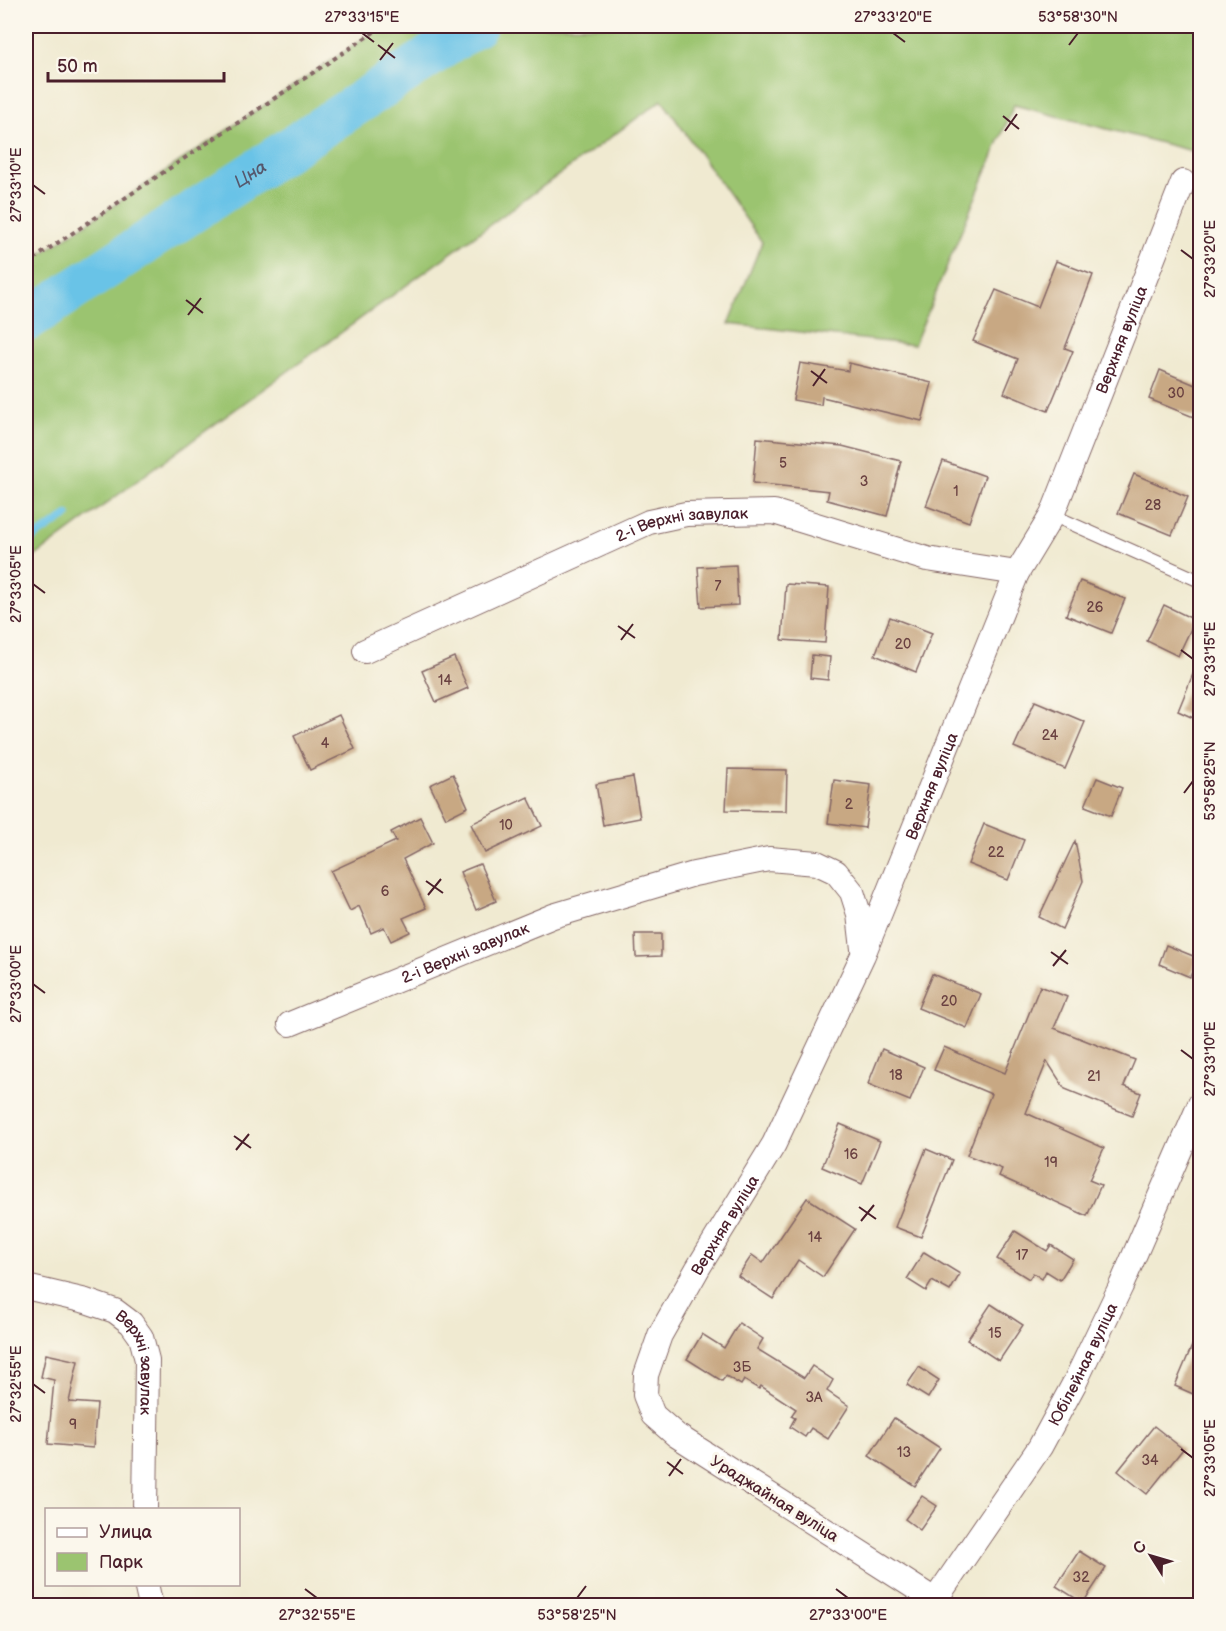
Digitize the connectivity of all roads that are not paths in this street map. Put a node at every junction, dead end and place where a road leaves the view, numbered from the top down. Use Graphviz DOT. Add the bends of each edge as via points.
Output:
graph roads {
  1 [pos="1183,182"];
  2 [pos="1052,515"];
  3 [pos="1017,573"];
  4 [pos="1200,581"];
  5 [pos="365,651"];
  6 [pos="863,955"];
  7 [pos="290,1024"];
  8 [pos="1200,1104"];
  9 [pos="26,1287"];
  10 [pos="646,1376"];
  11 [pos="145,1508"];
  12 [pos="146,1586"];
  13 [pos="936,1603"];
  14 [pos="151,1605"];
  1 -- 2 [label="street, Верхняя вуліца"];
  2 -- 3 [label="street, Верхняя вуліца"];
  2 -- 4 [label="lane"];
  3 -- 5 [label="street, 2-і Верхні завулак" via="927,559 774,512 686,514 649,522"];
  3 -- 6 [label="street, Верхняя вуліца"];
  6 -- 7 [label="street, 2-і Верхні завулак" via="856,903 836,872 817,863 770,860 694,874 553,916"];
  6 -- 10 [label="street, Верхняя вуліца" via="774,1144 660,1335"];
  8 -- 13 [label="street, Юбілейная вуліца" via="1074,1384 1040,1447"];
  9 -- 11 [label="street, Верхні завулак" via="115,1311 141,1337 147,1360"];
  10 -- 13 [label="street, Ураджайная вуліца" via="645,1395 653,1415 676,1435"];
  12 -- 14 [label="street"];
}
